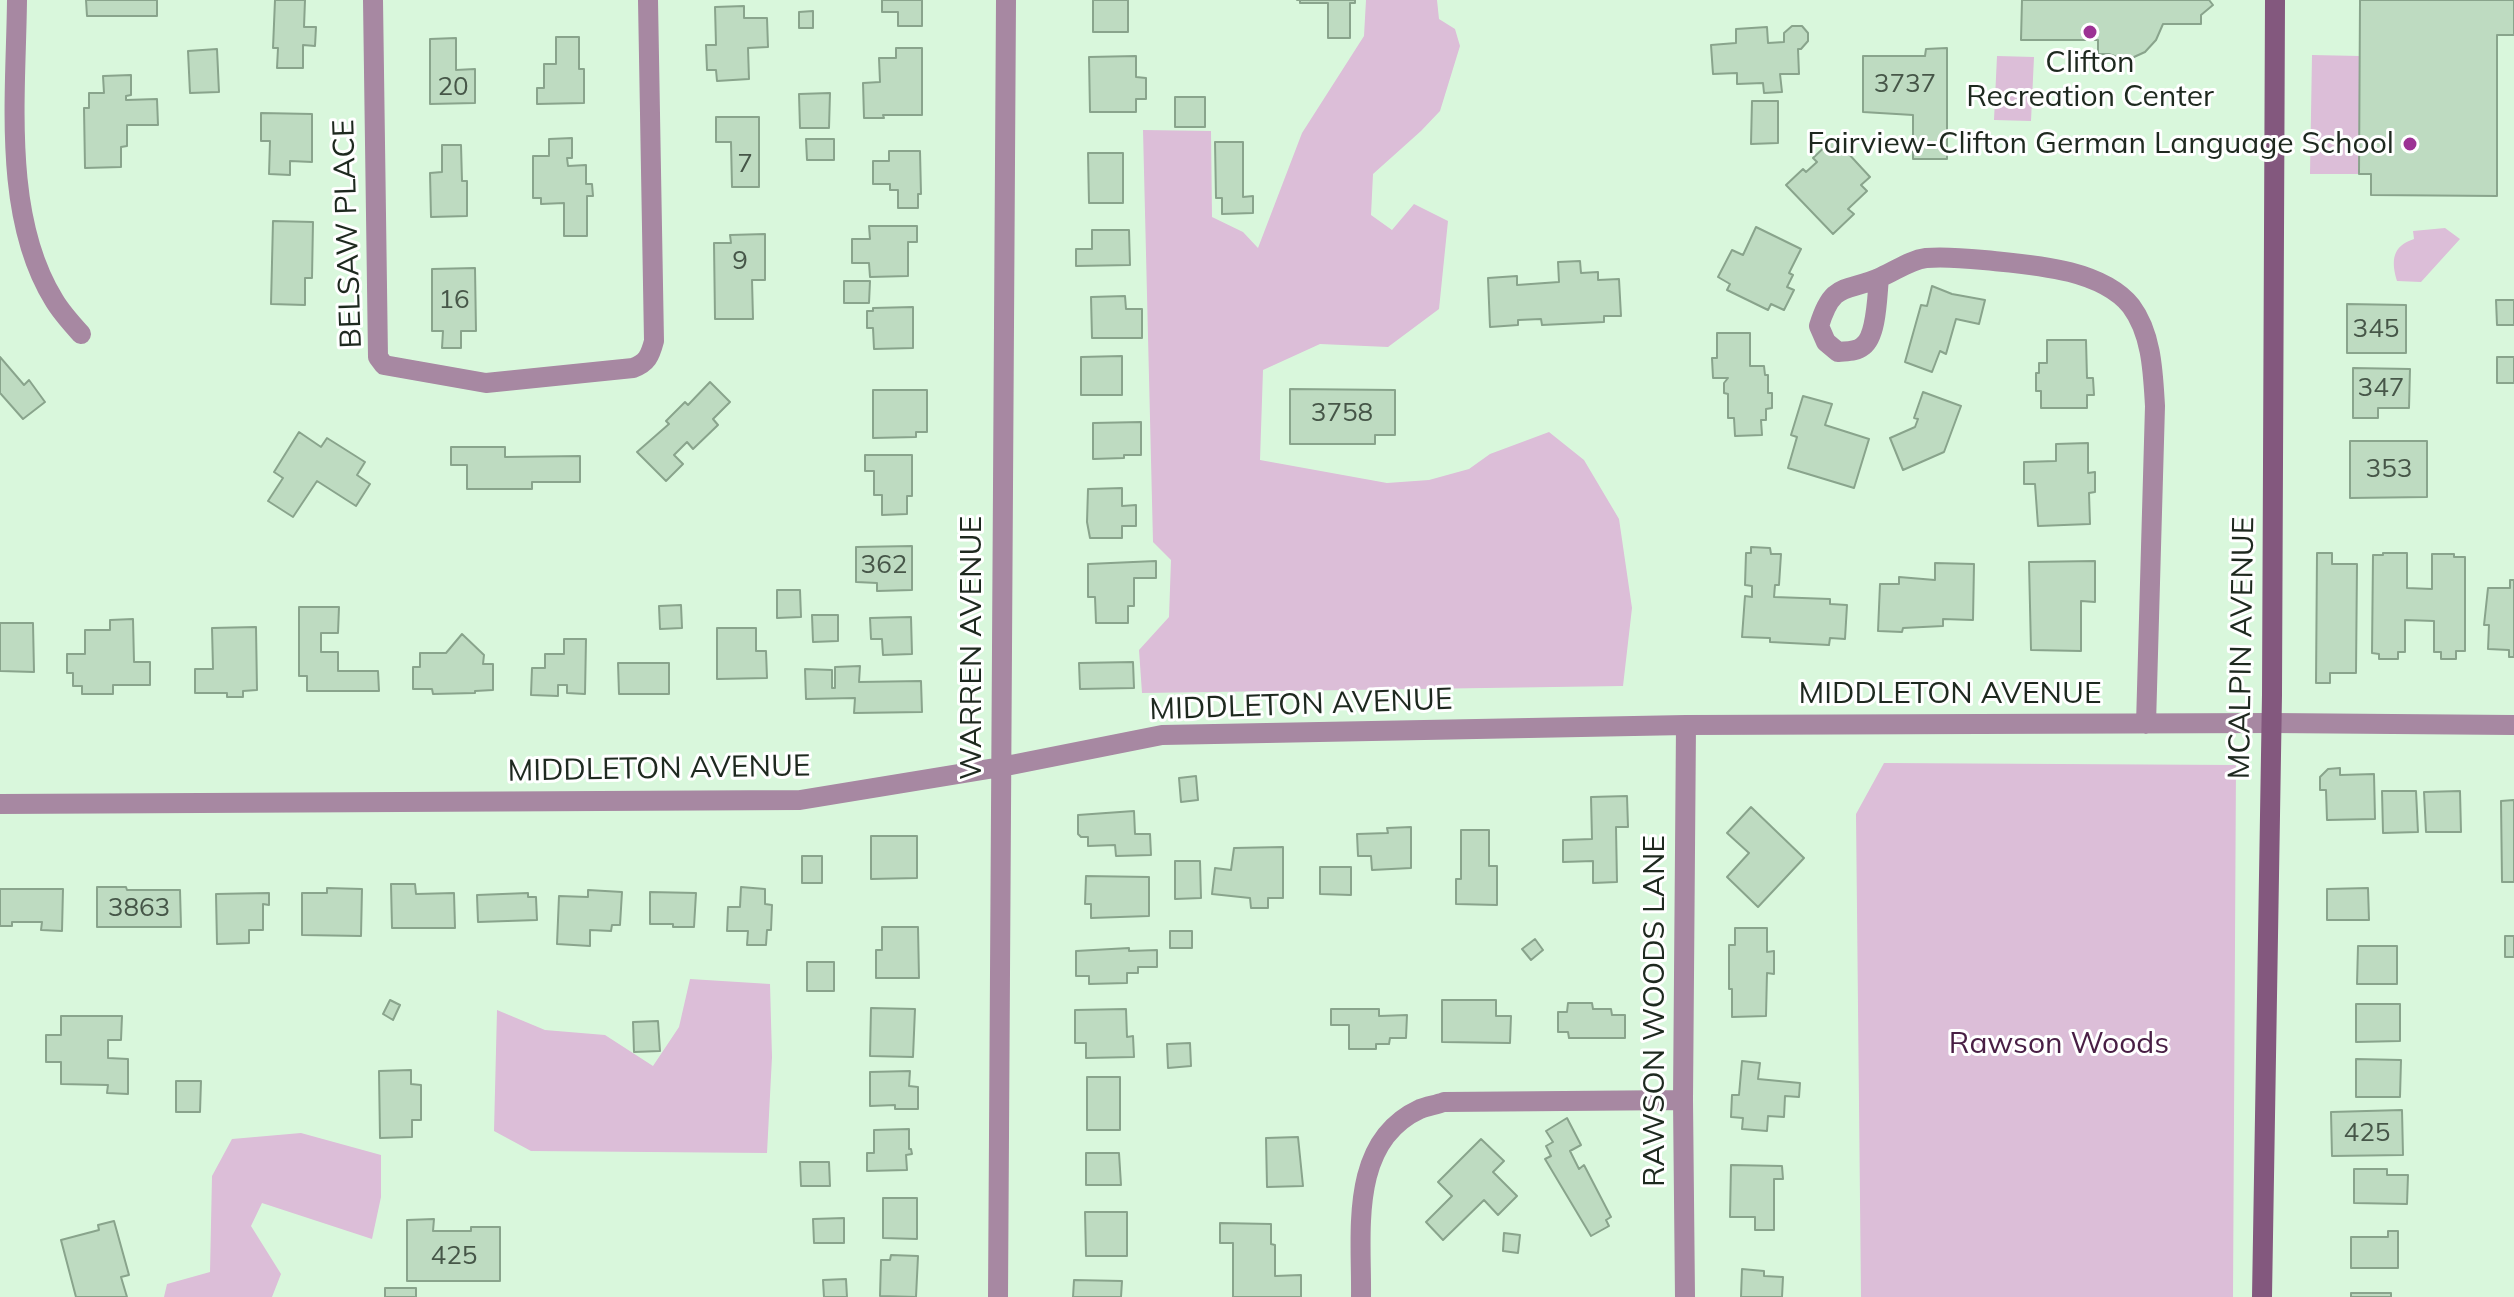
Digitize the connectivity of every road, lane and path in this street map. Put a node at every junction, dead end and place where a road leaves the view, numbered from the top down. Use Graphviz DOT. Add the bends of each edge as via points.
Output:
graph roads {
  1 [pos="17,0"];
  2 [pos="373,0"];
  3 [pos="648,0"];
  4 [pos="1006,0"];
  5 [pos="2275,0"];
  6 [pos="1879,278"];
  7 [pos="81,334"];
  8 [pos="2272,723"];
  9 [pos="2146,724"];
  10 [pos="1686,725"];
  11 [pos="2514,725"];
  12 [pos="1001,767"];
  13 [pos="0,804"];
  14 [pos="1683,1100"];
  15 [pos="998,1297"];
  16 [pos="1361,1297"];
  17 [pos="1685,1297"];
  18 [pos="2262,1297"];
  1 -- 7 [label="street" via="16,171 22,217 41,276"];
  2 -- 3 [label="street, BELSAW PLACE" via="378,357 384,365 486,383 633,368 650,356 654,341"];
  4 -- 12 [label="street, WARREN AVENUE"];
  5 -- 8 [label="street, MCALPIN AVENUE"];
  6 -- 9 [label="street" via="1925,258 2041,266 2100,284 2131,306 2153,368 2155,406"];
  8 -- 9 [label="street, MIDDLETON AVENUE"];
  8 -- 11 [label="street, MIDDLETON AVENUE"];
  8 -- 18 [label="street, MCALPIN AVENUE"];
  9 -- 10 [label="street, MIDDLETON AVENUE"];
  10 -- 12 [label="street, MIDDLETON AVENUE" via="1162,735"];
  10 -- 14 [label="street, RAWSON WOODS LANE"];
  12 -- 13 [label="street, MIDDLETON AVENUE" via="800,800"];
  12 -- 15 [label="street, WARREN AVENUE"];
  14 -- 16 [label="street" via="1444,1102 1420,1109 1379,1144 1370,1162 1363,1186"];
  14 -- 17 [label="street, RAWSON WOODS LANE"];
}
